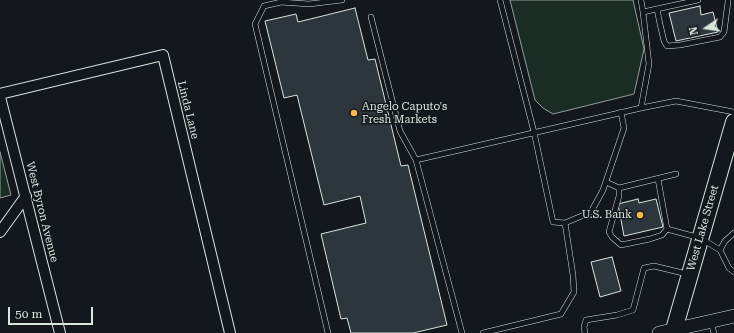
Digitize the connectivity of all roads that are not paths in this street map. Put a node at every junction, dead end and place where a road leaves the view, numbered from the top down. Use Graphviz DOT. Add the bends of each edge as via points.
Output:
graph roads {
  1 [pos="342,0"];
  2 [pos="500,0"];
  3 [pos="641,0"];
  4 [pos="698,0"];
  5 [pos="728,0"];
  6 [pos="657,9"];
  7 [pos="643,12"];
  8 [pos="371,17"];
  9 [pos="0,96"];
  10 [pos="641,108"];
  11 [pos="621,112"];
  12 [pos="734,121"];
  13 [pos="534,132"];
  14 [pos="416,160"];
  15 [pos="676,174"];
  16 [pos="658,179"];
  17 [pos="606,182"];
  18 [pos="619,188"];
  19 [pos="26,196"];
  20 [pos="565,223"];
  21 [pos="667,229"];
  22 [pos="0,232"];
  23 [pos="734,233"];
  24 [pos="700,238"];
  25 [pos="720,250"];
  26 [pos="734,272"];
  27 [pos="690,274"];
  28 [pos="734,316"];
  29 [pos="712,327"];
  30 [pos="668,332"];
  31 [pos="60,333"];
  32 [pos="230,333"];
  33 [pos="328,333"];
  34 [pos="462,333"];
  35 [pos="483,333"];
  36 [pos="585,333"];
  1 -- 33 [label="lane" via="309,4 281,2 264,6 255,24"];
  2 -- 13 [label="lane"];
  3 -- 7 [label="lane"];
  4 -- 6 [label="lane"];
  5 -- 6 [label="lane" via="724,32 720,38 680,45 667,46"];
  6 -- 7 [label="lane"];
  7 -- 10 [label="lane" via="649,64"];
  8 -- 14 [label="lane" via="400,131"];
  9 -- 19 [label="street, West Byron Avenue"];
  9 -- 32 [label="street, Linda Lane" via="163,55"];
  10 -- 11 [label="lane"];
  10 -- 12 [label="lane" via="676,101"];
  11 -- 13 [label="lane"];
  11 -- 17 [label="lane" via="624,128"];
  12 -- 24 [label="main road, West Lake Street"];
  13 -- 14 [label="lane"];
  13 -- 20 [label="lane" via="554,222"];
  14 -- 34 [label="lane"];
  15 -- 16 [label="lane"];
  16 -- 18 [label="lane"];
  16 -- 21 [label="lane"];
  17 -- 18 [label="lane"];
  17 -- 20 [label="lane" via="591,212"];
  18 -- 21 [label="lane" via="609,232 621,245 662,235"];
  19 -- 22 [label="street"];
  19 -- 31 [label="street, West Byron Avenue"];
  20 -- 35 [label="lane" via="574,292 561,314"];
  21 -- 24 [label="lane"];
  23 -- 25 [label="lane"];
  24 -- 25 [label="lane"];
  24 -- 27 [label="main road, West Lake Street"];
  25 -- 26 [label="lane" via="729,268"];
  27 -- 30 [label="main road, West Lake Street"];
  27 -- 36 [label="lane" via="654,266 644,268 634,310 586,320"];
  28 -- 29 [label="street"];
  29 -- 30 [label="street"];
}
